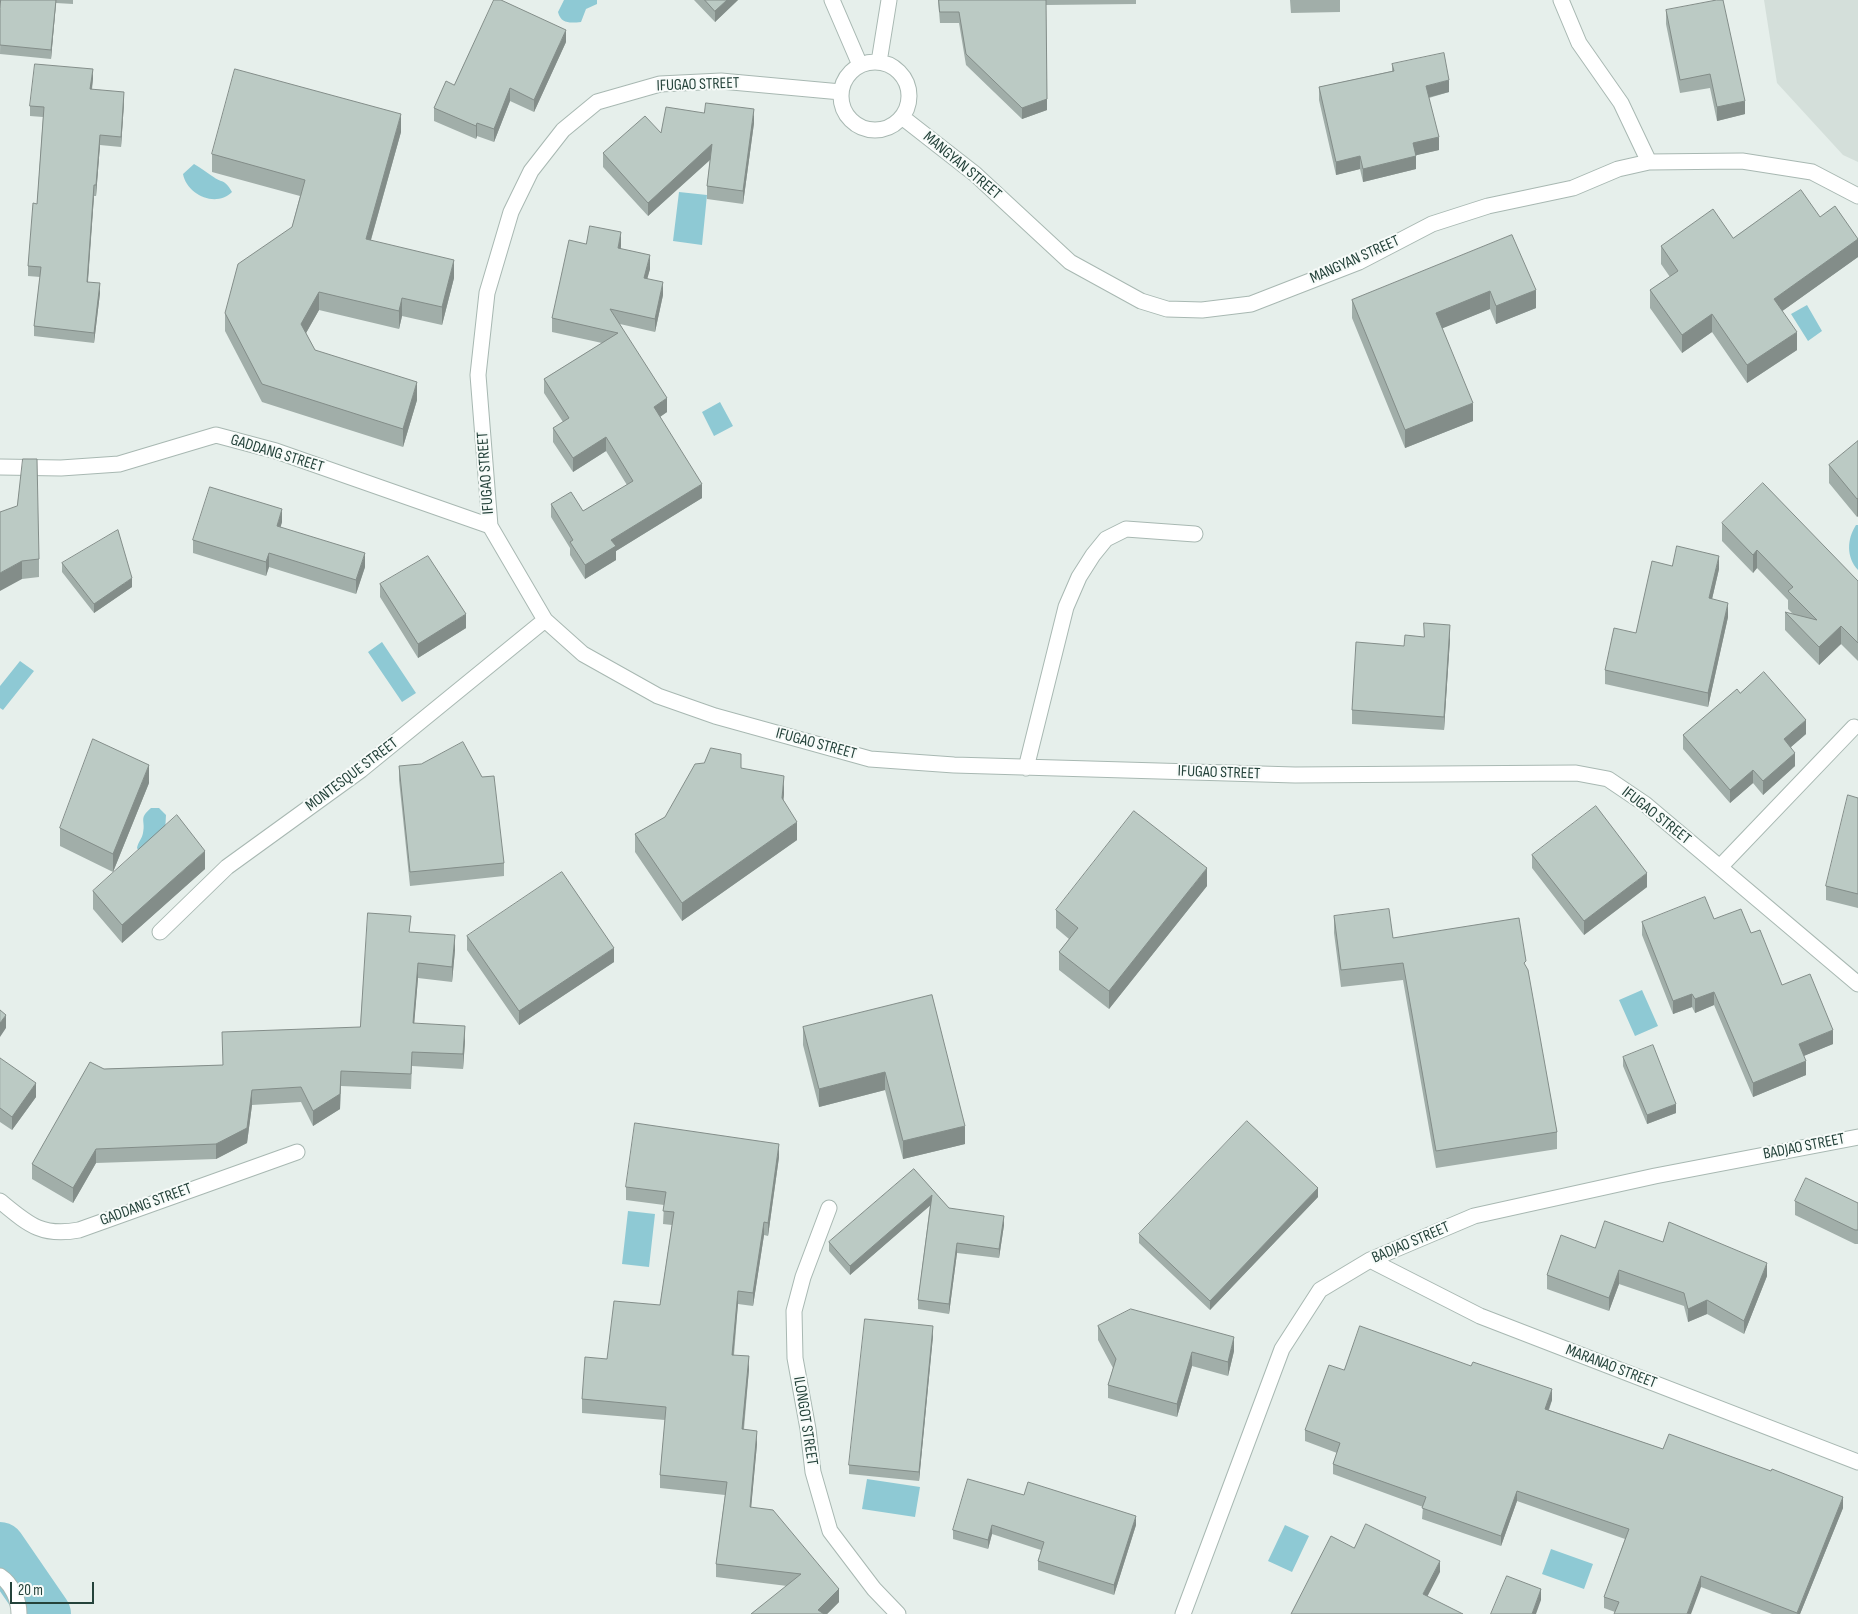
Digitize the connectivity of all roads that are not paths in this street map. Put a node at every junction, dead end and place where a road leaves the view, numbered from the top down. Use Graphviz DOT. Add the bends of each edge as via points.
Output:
graph roads {
  1 [pos="832,0"];
  2 [pos="889,0"];
  3 [pos="1561,0"];
  4 [pos="879,62"];
  5 [pos="860,65"];
  6 [pos="841,92"];
  7 [pos="902,117"];
  8 [pos="1649,162"];
  9 [pos="1858,196"];
  10 [pos="1,463"];
  11 [pos="490,526"];
  12 [pos="1195,534"];
  13 [pos="545,620"];
  14 [pos="1854,727"];
  15 [pos="1026,768"];
  16 [pos="1720,867"];
  17 [pos="160,932"];
  18 [pos="1858,984"];
  19 [pos="1856,1134"];
  20 [pos="297,1152"];
  21 [pos="0,1202"];
  22 [pos="829,1208"];
  23 [pos="1370,1260"];
  24 [pos="1858,1462"];
  25 [pos="0,1576"];
  26 [pos="19,1614"];
  27 [pos="898,1614"];
  28 [pos="1183,1614"];
  1 -- 5 [label="street"];
  2 -- 4 [label="street"];
  3 -- 8 [label="street" via="1579,43 1621,103"];
  4 -- 5 [label="street"];
  4 -- 7 [label="street" via="898,70 909,87 908,108"];
  5 -- 6 [label="street" via="851,71"];
  6 -- 7 [label="street" via="841,103 846,113 862,127 884,129"];
  6 -- 11 [label="street, IFUGAO STREET" via="721,81 660,84 597,102 563,130 531,171 511,212 487,293 478,375"];
  7 -- 8 [label="street, MANGYAN STREET" via="974,174 1070,262 1141,301 1167,309 1202,310 1250,304 1359,262 1432,224 1488,206 1573,188 1618,169"];
  8 -- 9 [label="street, MANGYAN STREET" via="1742,161 1812,172"];
  10 -- 11 [label="street, GADDANG STREET" via="61,468 119,464 216,435 276,451"];
  11 -- 13 [label="street, IFUGAO STREET"];
  12 -- 15 [label="street" via="1126,529 1106,539 1093,555 1066,607"];
  13 -- 15 [label="street, IFUGAO STREET" via="583,654 658,696 715,716 870,759"];
  13 -- 17 [label="street, MONTESQUE STREET" via="362,770 227,867"];
  14 -- 16 [label="street"];
  15 -- 16 [label="street, IFUGAO STREET" via="1295,775 1576,773 1608,779 1645,804"];
  16 -- 18 [label="street, IFUGAO STREET"];
  19 -- 23 [label="street, BADJAO STREET" via="1474,1216"];
  20 -- 21 [label="street, GADDANG STREET" via="79,1230 61,1233 40,1230"];
  22 -- 27 [label="street, ILONGOT STREET" via="794,1311 795,1358 813,1472 830,1531 874,1589"];
  23 -- 24 [label="street, MARANAO STREET" via="1480,1316"];
  23 -- 28 [label="street, BADJAO STREET" via="1320,1290 1282,1349"];
  25 -- 26 [label="street" via="14,1593"];
}
